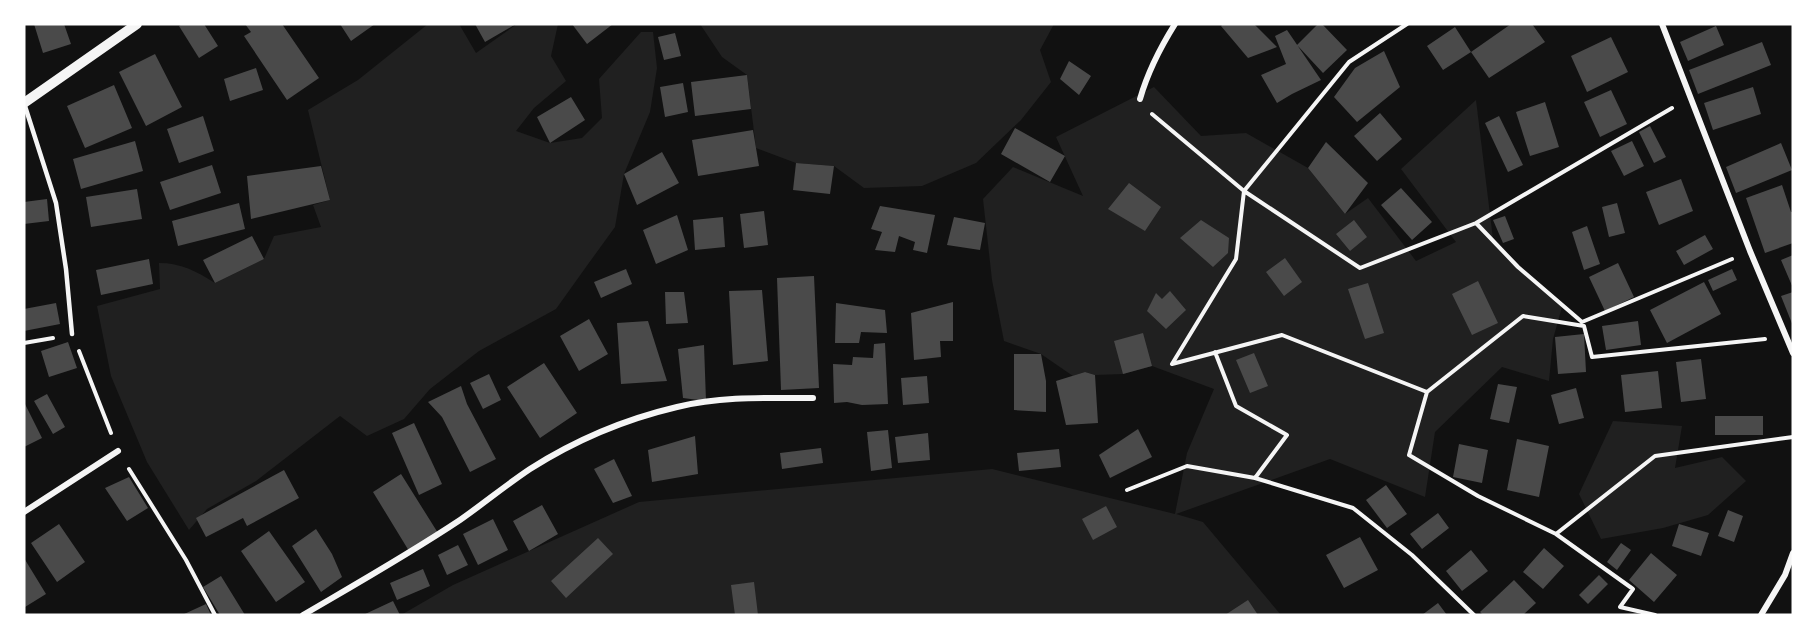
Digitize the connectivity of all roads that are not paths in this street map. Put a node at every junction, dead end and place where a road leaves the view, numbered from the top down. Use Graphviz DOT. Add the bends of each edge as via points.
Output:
graph roads {
  1 [pos="137,24"];
  2 [pos="1176,24"];
  3 [pos="1662,24"];
  4 [pos="1140,99"];
  5 [pos="24,103"];
  6 [pos="72,334"];
  7 [pos="1793,353"];
  8 [pos="813,398"];
  9 [pos="118,451"];
  10 [pos="24,512"];
  11 [pos="1793,553"];
  12 [pos="303,615"];
  13 [pos="1761,615"];
  1 -- 5 [label="street"];
  2 -- 4 [label="street" via="1157,52"];
  3 -- 7 [label="street"];
  5 -- 6 [label="lane" via="56,203"];
  8 -- 12 [label="street" via="712,400 639,417 601,432 531,469 450,526"];
  9 -- 10 [label="street"];
  11 -- 13 [label="street"];
}
